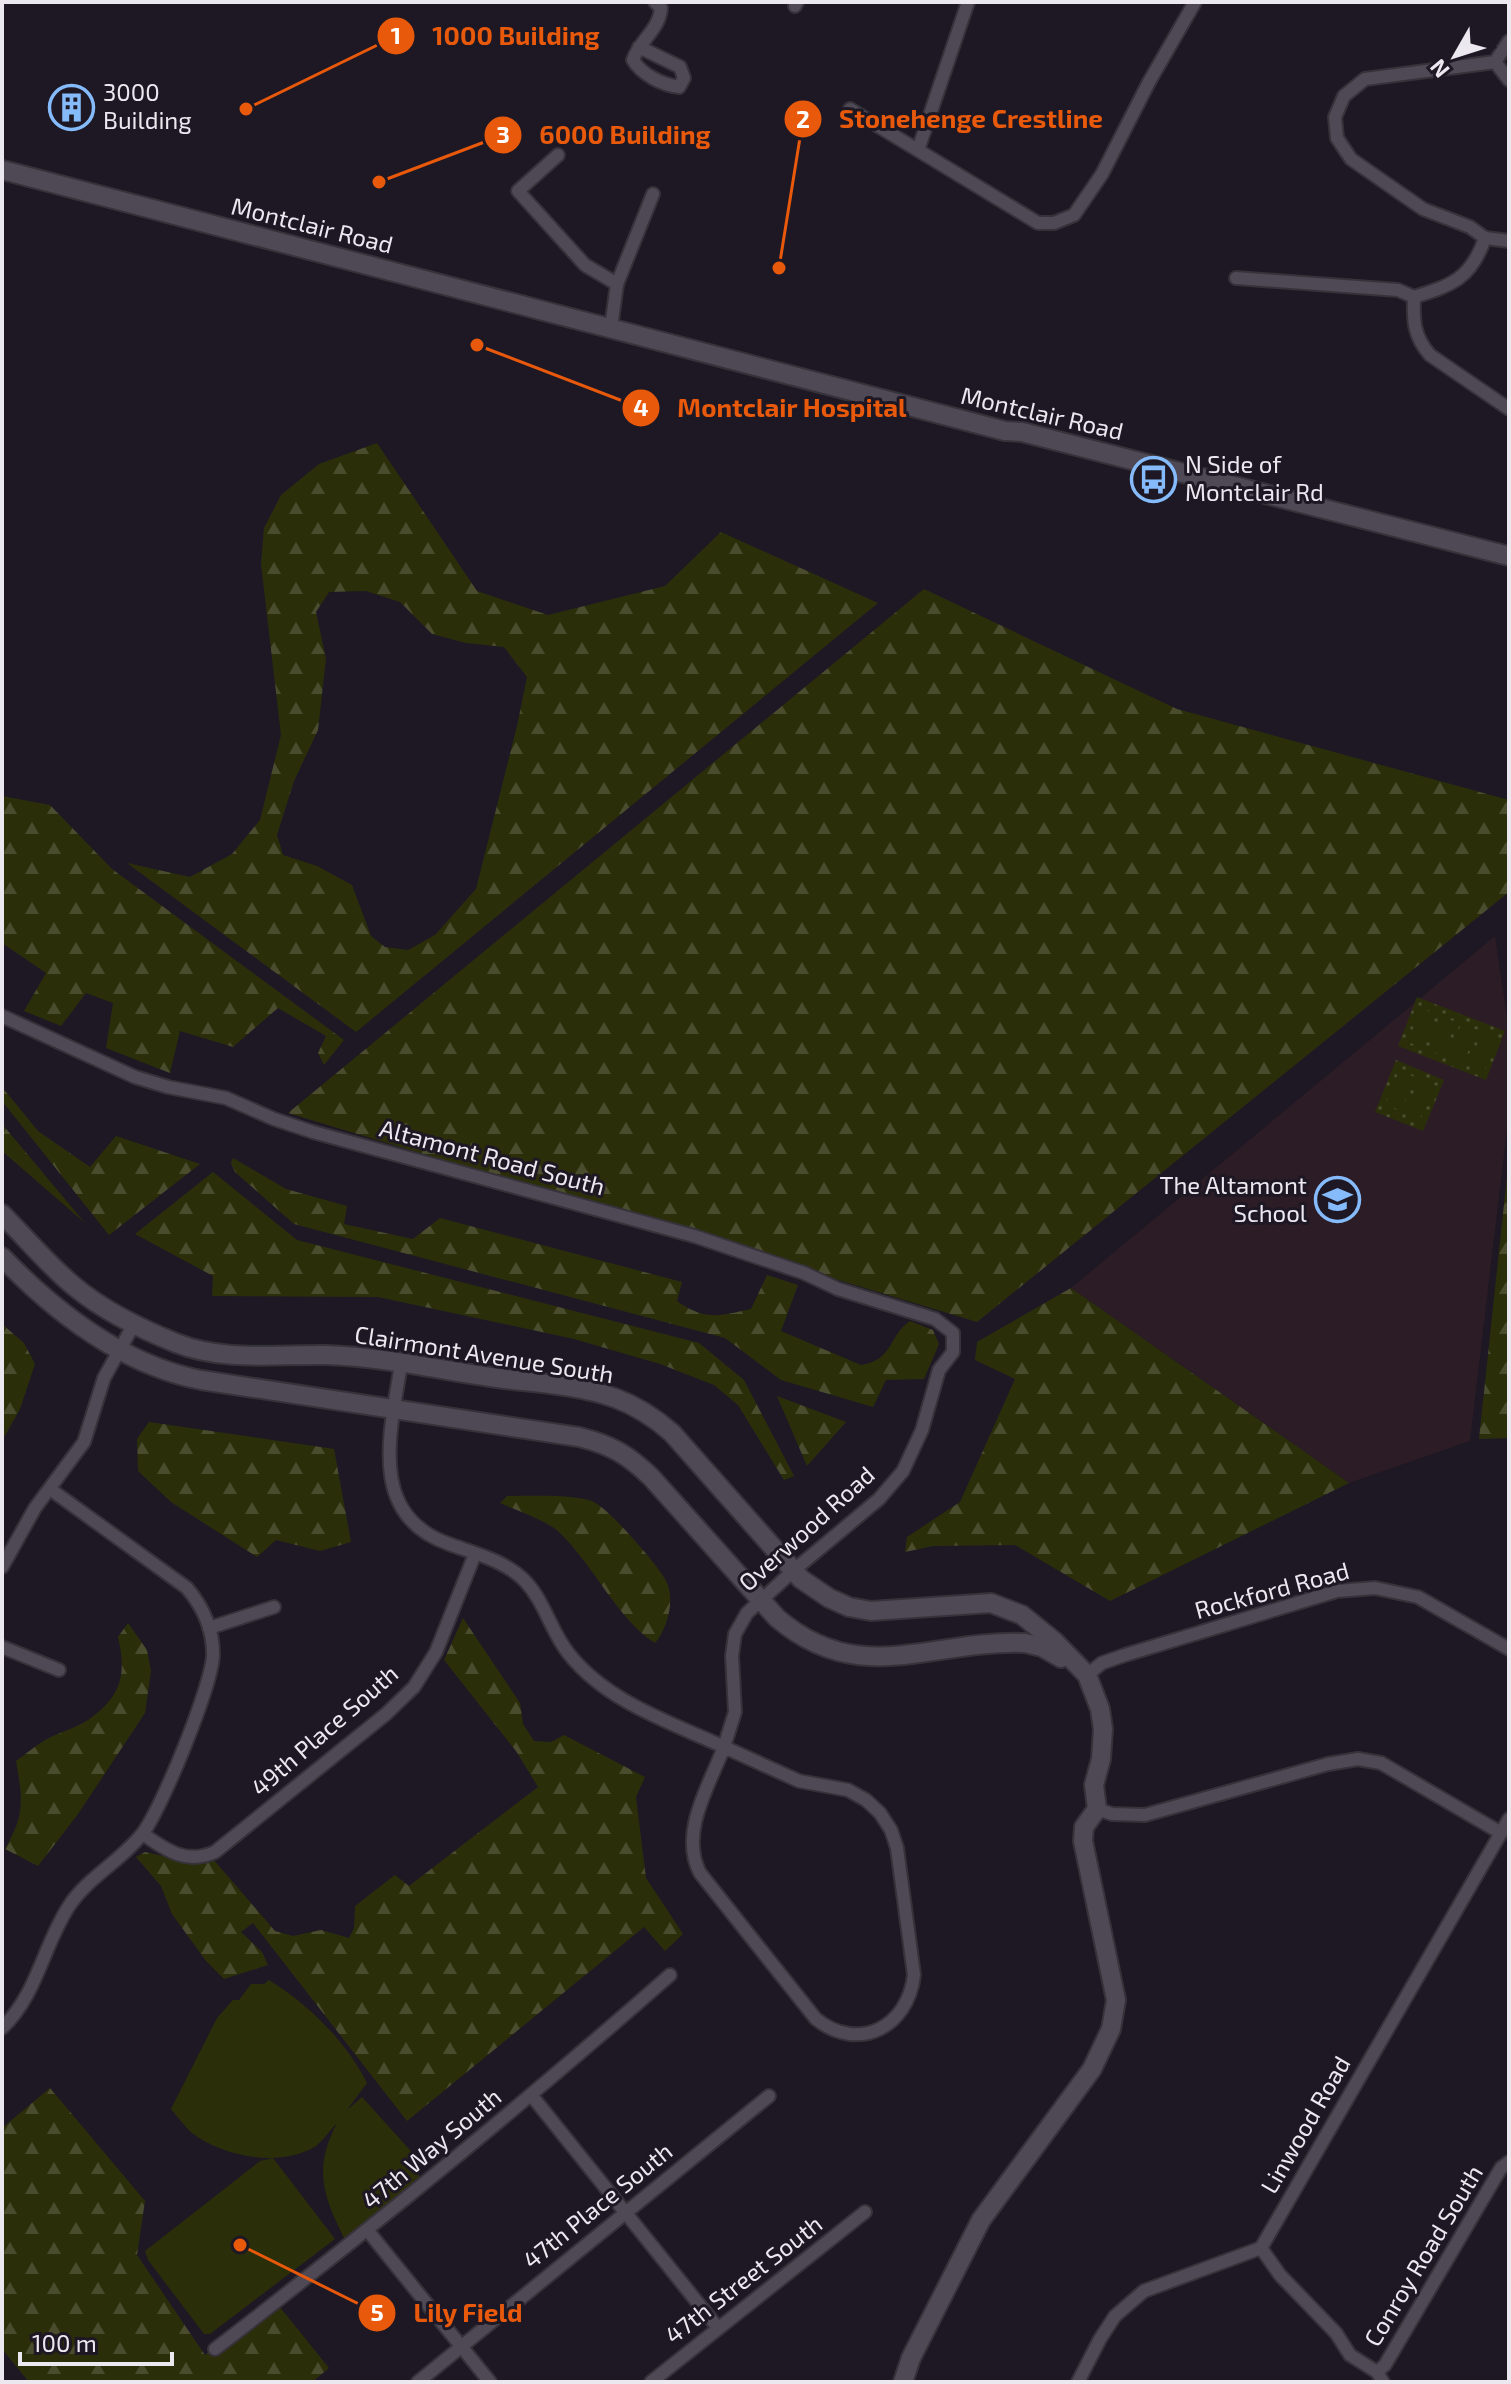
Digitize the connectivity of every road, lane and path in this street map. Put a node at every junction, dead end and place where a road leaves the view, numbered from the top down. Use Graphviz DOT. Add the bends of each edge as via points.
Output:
graph roads {
  1 [pos="655,2"];
  2 [pos="968,2"];
  3 [pos="1191,3"];
  4 [pos="1509,41"];
  5 [pos="639,47"];
  6 [pos="1495,62"];
  7 [pos="1509,80"];
  8 [pos="850,109"];
  9 [pos="918,150"];
  10 [pos="558,155"];
  11 [pos="2,170"];
  12 [pos="653,194"];
  13 [pos="1485,238"];
  14 [pos="1509,241"];
  15 [pos="1236,278"];
  16 [pos="617,284"];
  17 [pos="1414,297"];
  18 [pos="611,328"];
  19 [pos="1509,409"];
  20 [pos="1509,556"];
  21 [pos="2,1016"];
  22 [pos="2,1214"];
  23 [pos="2,1257"];
  24 [pos="134,1324"];
  25 [pos="120,1349"];
  26 [pos="953,1352"];
  27 [pos="401,1364"];
  28 [pos="394,1410"];
  29 [pos="50,1489"];
  30 [pos="475,1554"];
  31 [pos="2,1567"];
  32 [pos="793,1571"];
  33 [pos="760,1601"];
  34 [pos="274,1607"];
  35 [pos="209,1628"];
  36 [pos="2,1647"];
  37 [pos="1509,1649"];
  38 [pos="59,1670"];
  39 [pos="1087,1675"];
  40 [pos="724,1747"];
  41 [pos="1097,1809"];
  42 [pos="1509,1819"];
  43 [pos="1501,1833"];
  44 [pos="143,1834"];
  45 [pos="670,1975"];
  46 [pos="2,2028"];
  47 [pos="532,2096"];
  48 [pos="769,2096"];
  49 [pos="1509,2162"];
  50 [pos="625,2212"];
  51 [pos="865,2212"];
  52 [pos="368,2231"];
  53 [pos="1261,2248"];
  54 [pos="718,2328"];
  55 [pos="461,2346"];
  56 [pos="215,2349"];
  57 [pos="1380,2377"];
  58 [pos="418,2382"];
  59 [pos="490,2382"];
  60 [pos="651,2382"];
  61 [pos="903,2382"];
  62 [pos="1078,2382"];
  1 -- 5 [label="street" via="661,8 659,21"];
  2 -- 9 [label="street"];
  3 -- 9 [label="street" via="1102,174 1074,215 1038,223"];
  4 -- 6 [label="street"];
  6 -- 7 [label="street"];
  6 -- 13 [label="street" via="1365,79 1344,96 1335,117 1337,138 1351,159 1423,209"];
  8 -- 9 [label="street"];
  10 -- 16 [label="street" via="518,191 585,265"];
  11 -- 18 [label="street, Montclair Road"];
  12 -- 16 [label="street"];
  13 -- 14 [label="street"];
  13 -- 17 [label="street" via="1469,271 1449,286"];
  15 -- 17 [label="street" via="1398,290"];
  16 -- 18 [label="street"];
  17 -- 19 [label="street" via="1413,324 1430,355"];
  18 -- 20 [label="street, Montclair Road"];
  21 -- 26 [label="street, Altamont Road South" via="150,1082 226,1098 301,1129 694,1236 935,1319 953,1333"];
  22 -- 24 [label="street, Clairmont Avenue South" via="75,1287"];
  23 -- 25 [label="street" via="53,1307"];
  24 -- 25 [label="street"];
  24 -- 27 [label="street, Clairmont Avenue South" via="179,1344 215,1352 328,1355"];
  25 -- 28 [label="street" via="187,1378"];
  25 -- 29 [label="street" via="100,1388 84,1442"];
  26 -- 32 [label="street, Overwood Road" via="939,1370 922,1430 903,1471 879,1499"];
  27 -- 28 [label="street"];
  27 -- 32 [label="street, Clairmont Avenue South" via="584,1390 639,1409 682,1442"];
  28 -- 30 [label="street" via="389,1469 399,1502 427,1534"];
  28 -- 33 [label="street" via="607,1444 651,1477"];
  29 -- 31 [label="street"];
  29 -- 35 [label="street" via="179,1580"];
  30 -- 40 [label="street" via="526,1582 563,1647 600,1685"];
  30 -- 44 [label="street, 49th Place South" via="436,1652 414,1687 386,1714 215,1852 184,1857"];
  32 -- 33 [label="street, Overwood Road"];
  32 -- 39 [label="street, Clairmont Avenue South" via="819,1593 860,1609 991,1603 1039,1627"];
  33 -- 39 [label="street" via="799,1635 852,1655 880,1658 1025,1643 1050,1650"];
  33 -- 40 [label="street, Overwood Road" via="735,1634 735,1712"];
  34 -- 35 [label="street"];
  35 -- 44 [label="street" via="212,1664 207,1687"];
  36 -- 38 [label="street"];
  37 -- 39 [label="street, Rockford Road" via="1418,1597 1375,1588 1337,1591 1102,1663"];
  39 -- 41 [label="street, Clairmont Avenue South" via="1103,1729 1094,1785"];
  40 -- 40 [label="street, Overwood Road" via="799,1781 857,1794 874,1806 891,1830 914,1975 901,2012 881,2029 847,2034 816,2019 700,1873 691,1837"];
  41 -- 43 [label="street" via="1145,1815 1358,1759 1381,1763"];
  41 -- 61 [label="street, Clairmont Avenue South" via="1084,1827 1083,1841 1116,2000 1111,2029 1092,2069 981,2220"];
  42 -- 43 [label="street, Linwood Road"];
  43 -- 53 [label="street, Linwood Road"];
  44 -- 46 [label="street" via="71,1902 27,1997"];
  45 -- 47 [label="street, 47th Way South"];
  47 -- 50 [label="street"];
  47 -- 52 [label="street, 47th Way South"];
  48 -- 50 [label="street, 47th Place South"];
  49 -- 57 [label="street, Conroy Road South"];
  50 -- 54 [label="street"];
  50 -- 55 [label="street, 47th Place South"];
  51 -- 54 [label="street, 47th Street South"];
  52 -- 55 [label="street"];
  52 -- 56 [label="street, 47th Way South"];
  53 -- 57 [label="street" via="1350,2355"];
  53 -- 62 [label="street" via="1144,2291 1115,2316"];
  54 -- 60 [label="street, 47th Street South"];
  55 -- 58 [label="street, 47th Place South"];
  55 -- 59 [label="street"];
}
